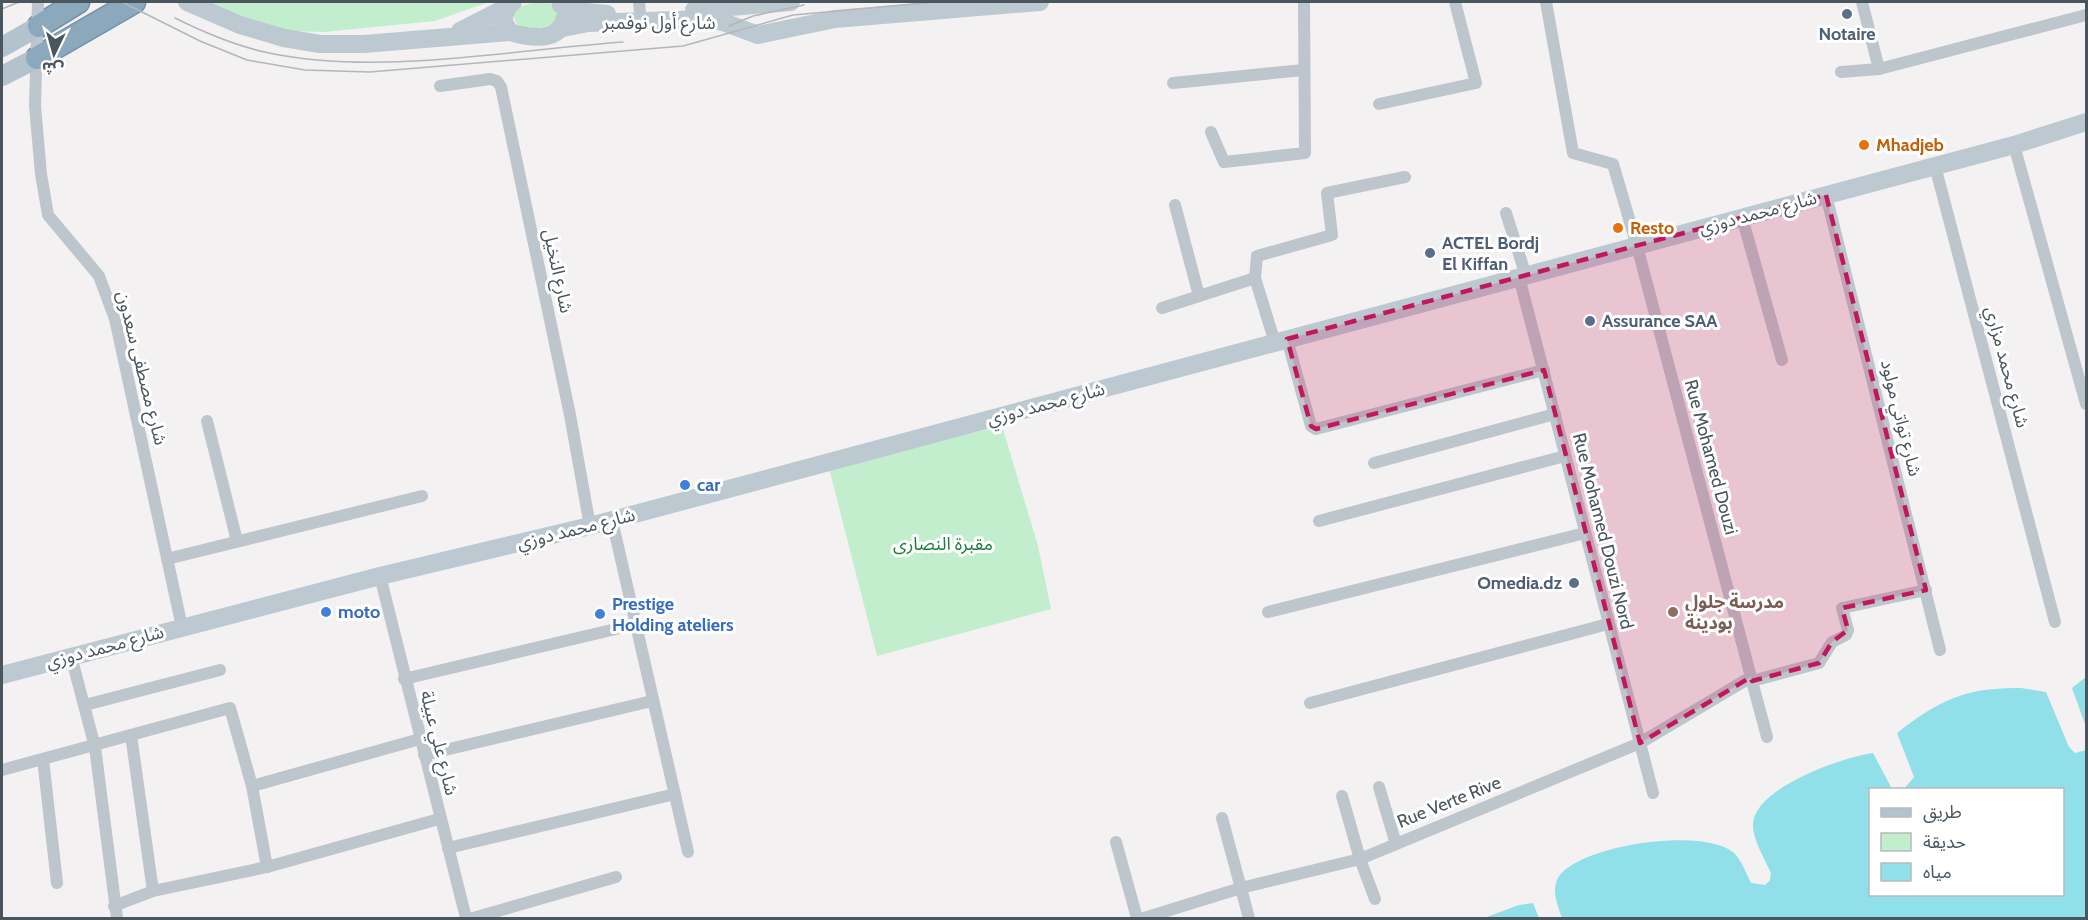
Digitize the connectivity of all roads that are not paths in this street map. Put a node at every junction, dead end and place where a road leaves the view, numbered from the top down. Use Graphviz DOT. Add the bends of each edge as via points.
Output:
graph roads {
  1 [pos="38,2"];
  2 [pos="78,2"];
  3 [pos="134,2"];
  4 [pos="187,2"];
  5 [pos="791,2"];
  6 [pos="1040,2"];
  7 [pos="1304,2"];
  8 [pos="1455,2"];
  9 [pos="1546,2"];
  10 [pos="1862,2"];
  11 [pos="560,3"];
  12 [pos="510,4"];
  13 [pos="640,7"];
  14 [pos="2086,15"];
  15 [pos="39,26"];
  16 [pos="563,28"];
  17 [pos="510,32"];
  18 [pos="450,36"];
  19 [pos="2,47"];
  20 [pos="37,58"];
  21 [pos="1879,69"];
  22 [pos="1303,70"];
  23 [pos="1843,72"];
  24 [pos="2,76"];
  25 [pos="1173,83"];
  26 [pos="440,86"];
  27 [pos="1379,104"];
  28 [pos="2086,122"];
  29 [pos="1212,132"];
  30 [pos="2014,145"];
  31 [pos="1935,166"];
  32 [pos="1405,177"];
  33 [pos="1826,195"];
  34 [pos="1175,205"];
  35 [pos="1506,213"];
  36 [pos="1742,218"];
  37 [pos="1637,246"];
  38 [pos="1522,277"];
  39 [pos="1255,279"];
  40 [pos="1199,296"];
  41 [pos="1162,308"];
  42 [pos="1281,341"];
  43 [pos="1782,360"];
  44 [pos="1544,370"];
  45 [pos="2086,404"];
  46 [pos="1555,414"];
  47 [pos="207,421"];
  48 [pos="1565,456"];
  49 [pos="1374,463"];
  50 [pos="422,496"];
  51 [pos="612,520"];
  52 [pos="1319,521"];
  53 [pos="590,526"];
  54 [pos="1585,533"];
  55 [pos="237,541"];
  56 [pos="167,559"];
  57 [pos="380,576"];
  58 [pos="1926,590"];
  59 [pos="1268,612"];
  60 [pos="2055,622"];
  61 [pos="637,624"];
  62 [pos="1608,624"];
  63 [pos="182,627"];
  64 [pos="1940,650"];
  65 [pos="71,656"];
  66 [pos="220,670"];
  67 [pos="2,675"];
  68 [pos="404,679"];
  69 [pos="1751,679"];
  70 [pos="652,701"];
  71 [pos="1310,703"];
  72 [pos="85,705"];
  73 [pos="131,735"];
  74 [pos="1767,737"];
  75 [pos="420,739"];
  76 [pos="1640,743"];
  77 [pos="95,747"];
  78 [pos="424,755"];
  79 [pos="43,759"];
  80 [pos="2,770"];
  81 [pos="252,786"];
  82 [pos="1379,787"];
  83 [pos="1653,793"];
  84 [pos="675,794"];
  85 [pos="1342,796"];
  86 [pos="1222,818"];
  87 [pos="439,819"];
  88 [pos="1116,842"];
  89 [pos="1396,844"];
  90 [pos="448,848"];
  91 [pos="688,852"];
  92 [pos="1360,859"];
  93 [pos="267,867"];
  94 [pos="616,877"];
  95 [pos="57,883"];
  96 [pos="1241,888"];
  97 [pos="153,891"];
  98 [pos="1375,899"];
  99 [pos="116,912"];
  100 [pos="466,918"];
  101 [pos="473,918"];
  102 [pos="1137,918"];
  103 [pos="1144,918"];
  104 [pos="1249,918"];
  1 -- 15 [label="street, شارع مصطفى سعدون"];
  2 -- 15 [label="highway"];
  3 -- 20 [label="highway"];
  4 -- 18 [label="street, شارع أول نوفمبر" via="240,26 320,44"];
  5 -- 13 [label="street, شارع أول نوفمبر"];
  6 -- 16 [label="street, شارع أول نوفمبر" via="835,19 758,35 705,19 588,23"];
  7 -- 22 [label="street"];
  8 -- 27 [label="street" via="1476,83"];
  9 -- 37 [label="street, Rue Mohamed Douzi" via="1574,153 1613,164"];
  10 -- 21 [label="street"];
  11 -- 13 [label="street, شارع أول نوفمبر" via="587,12"];
  11 -- 16 [label="street" via="566,12"];
  12 -- 17 [label="street" via="503,21"];
  12 -- 18 [label="street"];
  14 -- 21 [label="street"];
  15 -- 19 [label="main road"];
  15 -- 20 [label="street, شارع مصطفى سعدون"];
  16 -- 17 [label="street, شارع أول نوفمبر" via="553,36"];
  17 -- 18 [label="street, شارع أول نوفمبر"];
  20 -- 24 [label="main road"];
  20 -- 56 [label="street, شارع مصطفى سعدون" via="35,106 48,215 99,276 115,319"];
  21 -- 23 [label="street"];
  22 -- 25 [label="street"];
  22 -- 29 [label="street" via="1305,153 1224,162"];
  26 -- 53 [label="street, شارع النخيل" via="490,79 501,87"];
  28 -- 30 [label="street, شارع محمد دوزي"];
  30 -- 31 [label="street, شارع محمد دوزي"];
  30 -- 45 [label="street"];
  31 -- 33 [label="street, شارع محمد دوزي"];
  31 -- 60 [label="street, شارع محمد مزاري"];
  32 -- 39 [label="street" via="1328,193 1332,235 1257,256"];
  33 -- 36 [label="street, شارع محمد دوزي"];
  33 -- 58 [label="street, شارع تواتي مولود"];
  34 -- 40 [label="street"];
  35 -- 38 [label="street, Rue Mohamed Douzi Nord"];
  36 -- 37 [label="street, شارع محمد دوزي"];
  36 -- 43 [label="street"];
  37 -- 38 [label="street, شارع محمد دوزي"];
  37 -- 69 [label="street, Rue Mohamed Douzi"];
  38 -- 42 [label="street, شارع محمد دوزي"];
  38 -- 44 [label="street, Rue Mohamed Douzi Nord"];
  39 -- 40 [label="street"];
  39 -- 42 [label="street"];
  40 -- 41 [label="street"];
  42 -- 44 [label="street" via="1311,426 1316,429"];
  42 -- 51 [label="street, شارع محمد دوزي"];
  44 -- 46 [label="street, Rue Mohamed Douzi Nord"];
  46 -- 48 [label="street, Rue Mohamed Douzi Nord"];
  46 -- 49 [label="street"];
  47 -- 55 [label="street"];
  48 -- 52 [label="street"];
  48 -- 54 [label="street, Rue Mohamed Douzi Nord"];
  50 -- 55 [label="street"];
  51 -- 53 [label="street, شارع محمد دوزي"];
  51 -- 61 [label="street"];
  53 -- 57 [label="street, شارع محمد دوزي"];
  54 -- 59 [label="street"];
  54 -- 62 [label="street, Rue Mohamed Douzi Nord"];
  55 -- 56 [label="street"];
  56 -- 63 [label="street, شارع مصطفى سعدون"];
  57 -- 63 [label="street, شارع محمد دوزي"];
  57 -- 68 [label="street, شارع علي عبيلة"];
  58 -- 64 [label="street, شارع تواتي مولود"];
  58 -- 69 [label="street, Rue Verte Rive" via="1842,608 1846,635 1832,642 1819,663"];
  61 -- 68 [label="street"];
  61 -- 70 [label="street"];
  62 -- 71 [label="street"];
  62 -- 76 [label="street, Rue Mohamed Douzi Nord"];
  63 -- 65 [label="street, شارع محمد دوزي"];
  65 -- 67 [label="street, شارع محمد دوزي"];
  65 -- 72 [label="street"];
  66 -- 72 [label="street"];
  68 -- 75 [label="street, شارع علي عبيلة"];
  69 -- 74 [label="street, Rue Mohamed Douzi"];
  69 -- 76 [label="street, Rue Verte Rive"];
  70 -- 78 [label="street"];
  70 -- 84 [label="street"];
  72 -- 77 [label="street"];
  73 -- 77 [label="street"];
  73 -- 81 [label="street" via="230,708"];
  73 -- 97 [label="street"];
  75 -- 78 [label="street, شارع علي عبيلة"];
  75 -- 81 [label="street"];
  76 -- 83 [label="street, Rue Mohamed Douzi Nord"];
  76 -- 89 [label="street, Rue Verte Rive"];
  77 -- 79 [label="street"];
  77 -- 99 [label="street"];
  78 -- 87 [label="street, شارع علي عبيلة"];
  79 -- 80 [label="street"];
  79 -- 95 [label="street"];
  81 -- 93 [label="street"];
  82 -- 89 [label="street"];
  84 -- 90 [label="street"];
  84 -- 91 [label="street"];
  85 -- 92 [label="street"];
  86 -- 96 [label="street"];
  87 -- 90 [label="street, شارع علي عبيلة"];
  87 -- 93 [label="street"];
  88 -- 102 [label="street"];
  89 -- 92 [label="street, Rue Verte Rive"];
  90 -- 100 [label="street, شارع علي عبيلة"];
  92 -- 96 [label="street, Rue Verte Rive"];
  92 -- 98 [label="street"];
  93 -- 97 [label="street"];
  94 -- 101 [label="street"];
  96 -- 103 [label="street, Rue Verte Rive"];
  96 -- 104 [label="street"];
  97 -- 99 [label="street"];
}
